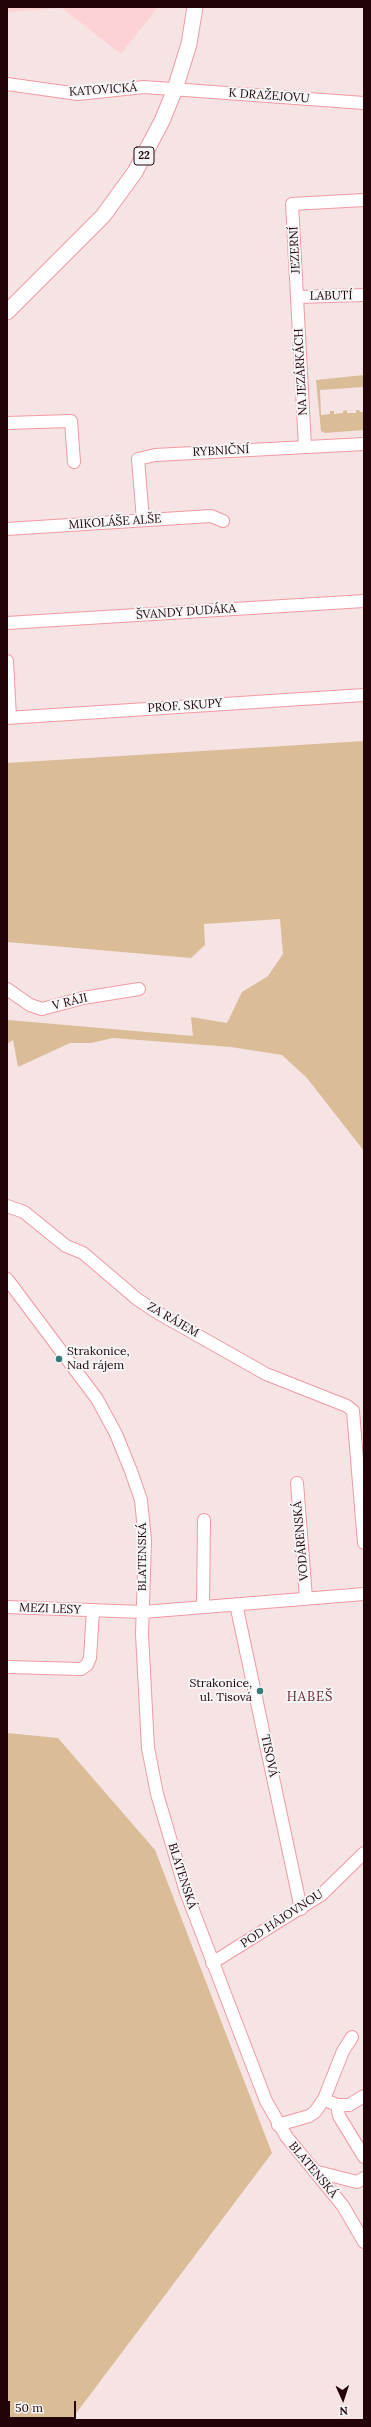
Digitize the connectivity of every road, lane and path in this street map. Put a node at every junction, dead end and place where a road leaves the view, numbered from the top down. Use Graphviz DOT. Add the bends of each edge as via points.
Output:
graph roads {
  1 [pos="195,7"];
  2 [pos="7,84"];
  3 [pos="175,89"];
  4 [pos="364,103"];
  5 [pos="364,200"];
  6 [pos="364,295"];
  7 [pos="297,297"];
  8 [pos="7,312"];
  9 [pos="7,423"];
  10 [pos="364,444"];
  11 [pos="305,447"];
  12 [pos="74,462"];
  13 [pos="142,520"];
  14 [pos="223,521"];
  15 [pos="7,529"];
  16 [pos="364,601"];
  17 [pos="7,623"];
  18 [pos="7,661"];
  19 [pos="364,695"];
  20 [pos="9,718"];
  21 [pos="7,989"];
  22 [pos="139,989"];
  23 [pos="7,1206"];
  24 [pos="7,1279"];
  25 [pos="297,1483"];
  26 [pos="204,1520"];
  27 [pos="364,1543"];
  28 [pos="364,1594"];
  29 [pos="306,1598"];
  30 [pos="236,1604"];
  31 [pos="203,1606"];
  32 [pos="7,1607"];
  33 [pos="92,1610"];
  34 [pos="143,1612"];
  35 [pos="7,1667"];
  36 [pos="364,1853"];
  37 [pos="301,1909"];
  38 [pos="212,1963"];
  39 [pos="352,2037"];
  40 [pos="364,2096"];
  41 [pos="324,2099"];
  42 [pos="337,2105"];
  43 [pos="278,2125"];
  44 [pos="364,2158"];
  45 [pos="314,2171"];
  46 [pos="364,2178"];
  47 [pos="364,2242"];
  1 -- 3 [label="main road, 22" via="189,44"];
  2 -- 3 [label="street, KATOVICKÁ" via="78,94 134,87"];
  3 -- 4 [label="street, K DRAŽEJOVU"];
  3 -- 8 [label="main road, 22" via="149,148 118,197 75,246"];
  5 -- 7 [label="street, JEZERNÍ" via="292,204"];
  6 -- 7 [label="street, LABUTÍ"];
  7 -- 11 [label="street, NA JEZÁRKÁCH"];
  9 -- 12 [label="street" via="71,421"];
  10 -- 11 [label="street, RYBNIČNÍ"];
  11 -- 13 [label="street, RYBNIČNÍ" via="156,455 138,459"];
  13 -- 14 [label="street, MIKOLÁŠE ALŠE" via="211,516"];
  13 -- 15 [label="street, MIKOLÁŠE ALŠE"];
  16 -- 17 [label="street, ŠVANDY DUDÁKA"];
  18 -- 20 [label="street"];
  19 -- 20 [label="street, PROF. SKUPY"];
  21 -- 22 [label="street, V RÁJI" via="30,1005 42,1009 83,998"];
  23 -- 27 [label="street, ZA RÁJEM" via="24,1212 66,1246 83,1253 136,1299 158,1313 266,1374 347,1406 352,1411"];
  24 -- 34 [label="street, BLATENSKÁ" via="97,1399 116,1434 141,1500 145,1540"];
  25 -- 29 [label="street, VODÁRENSKÁ"];
  26 -- 31 [label="street"];
  28 -- 29 [label="street, VODÁRENSKÁ"];
  29 -- 30 [label="street, VODÁRENSKÁ"];
  30 -- 31 [label="street, VODÁRENSKÁ"];
  30 -- 37 [label="street, TISOVÁ"];
  31 -- 34 [label="street, VODÁRENSKÁ"];
  32 -- 33 [label="street, MEZI LESY"];
  33 -- 34 [label="street, MEZI LESY"];
  33 -- 35 [label="street, MEZI LESY" via="90,1658 87,1665 81,1669"];
  34 -- 38 [label="street, BLATENSKÁ" via="148,1748 157,1794 186,1892"];
  36 -- 37 [label="street, POD HÁJOVNOU" via="321,1895"];
  37 -- 38 [label="street, POD HÁJOVNOU"];
  38 -- 43 [label="street, BLATENSKÁ" via="257,2080"];
  39 -- 41 [label="street" via="340,2058"];
  40 -- 42 [label="street" via="349,2105"];
  41 -- 42 [label="street"];
  41 -- 43 [label="street" via="309,2116"];
  42 -- 44 [label="street" via="339,2116"];
  43 -- 45 [label="street, BLATENSKÁ"];
  45 -- 46 [label="street" via="357,2182"];
  45 -- 47 [label="street, BLATENSKÁ" via="343,2206"];
}
